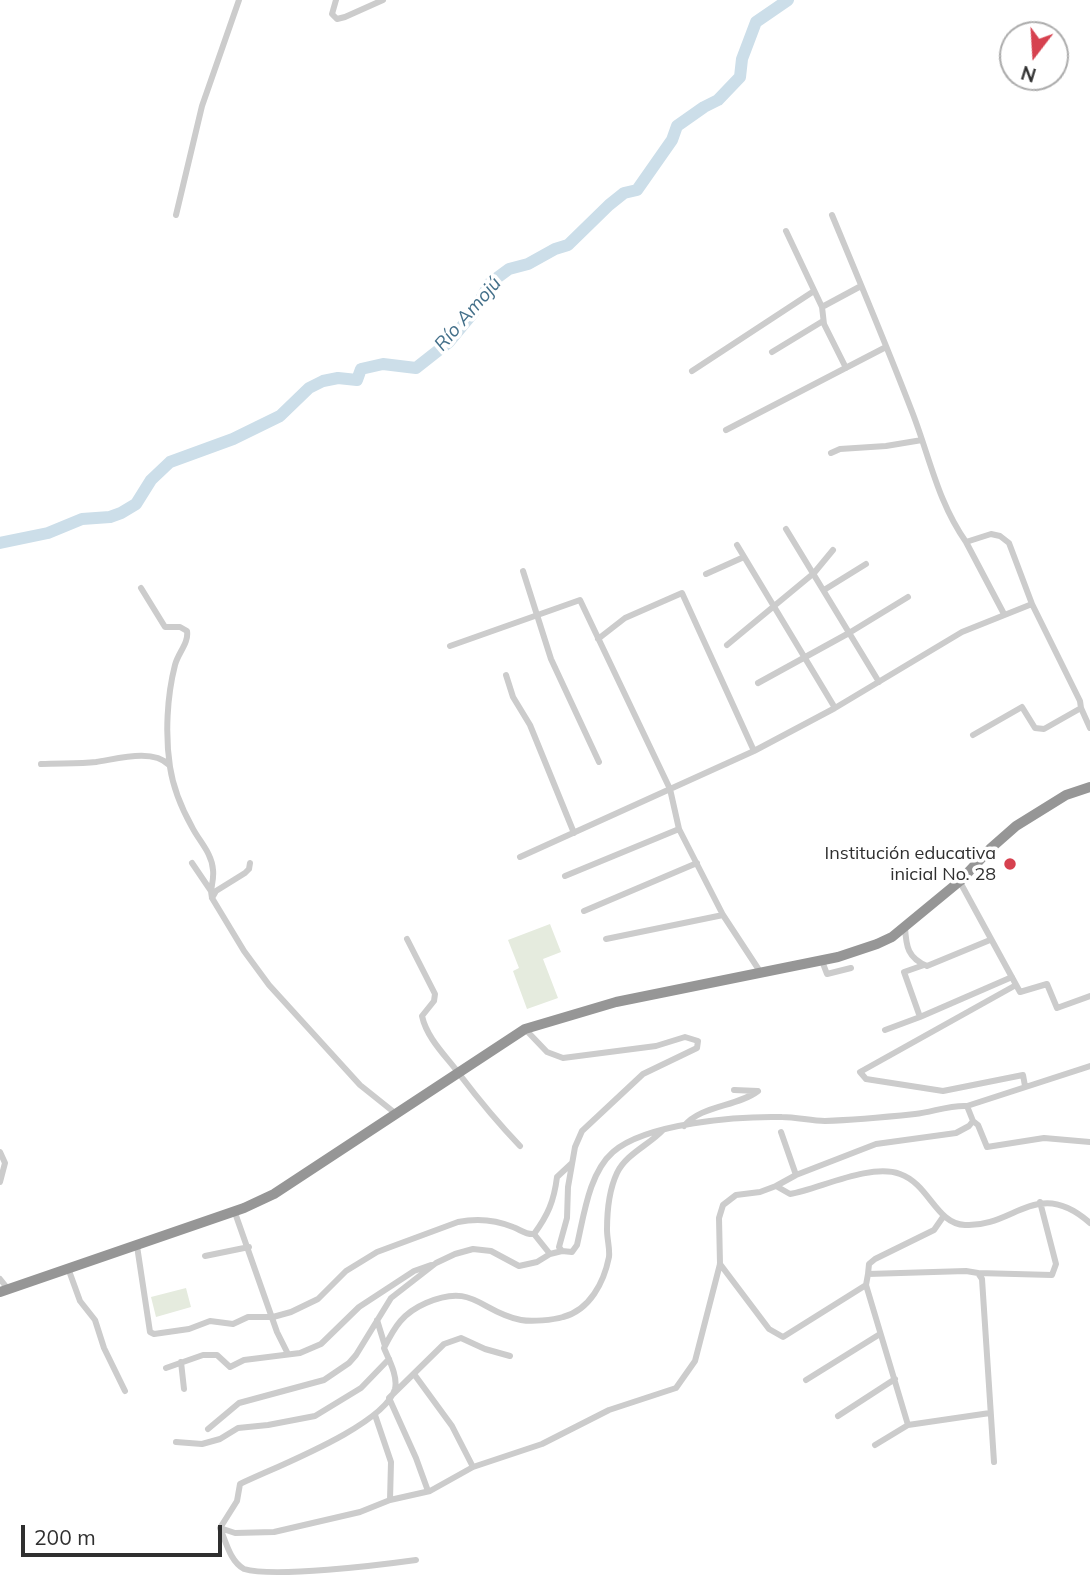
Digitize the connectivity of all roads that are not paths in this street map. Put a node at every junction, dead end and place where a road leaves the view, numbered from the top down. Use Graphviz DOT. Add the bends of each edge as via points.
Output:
graph roads {
  1 [pos="239,0"];
  2 [pos="336,0"];
  3 [pos="383,0"];
  4 [pos="176,215"];
  5 [pos="832,215"];
  6 [pos="786,231"];
  7 [pos="861,286"];
  8 [pos="814,291"];
  9 [pos="822,307"];
  10 [pos="823,321"];
  11 [pos="886,347"];
  12 [pos="772,352"];
  13 [pos="846,368"];
  14 [pos="692,371"];
  15 [pos="726,429"];
  16 [pos="922,440"];
  17 [pos="831,453"];
  18 [pos="786,529"];
  19 [pos="966,541"];
  20 [pos="737,545"];
  21 [pos="833,550"];
  22 [pos="744,557"];
  23 [pos="866,564"];
  24 [pos="523,571"];
  25 [pos="814,573"];
  26 [pos="706,574"];
  27 [pos="141,588"];
  28 [pos="824,590"];
  29 [pos="908,597"];
  30 [pos="1032,604"];
  31 [pos="774,608"];
  32 [pos="1004,614"];
  33 [pos="536,616"];
  34 [pos="849,634"];
  35 [pos="598,639"];
  36 [pos="727,645"];
  37 [pos="450,646"];
  38 [pos="805,658"];
  39 [pos="506,675"];
  40 [pos="879,682"];
  41 [pos="758,683"];
  42 [pos="835,708"];
  43 [pos="1081,708"];
  44 [pos="1090,728"];
  45 [pos="973,735"];
  46 [pos="754,751"];
  47 [pos="599,762"];
  48 [pos="41,764"];
  49 [pos="169,765"];
  50 [pos="1090,787"];
  51 [pos="670,789"];
  52 [pos="679,829"];
  53 [pos="574,832"];
  54 [pos="520,857"];
  55 [pos="192,863"];
  56 [pos="250,863"];
  57 [pos="696,863"];
  58 [pos="565,876"];
  59 [pos="960,881"];
  60 [pos="211,894"];
  61 [pos="584,911"];
  62 [pos="723,915"];
  63 [pos="905,927"];
  64 [pos="407,939"];
  65 [pos="606,939"];
  66 [pos="990,940"];
  67 [pos="822,961"];
  68 [pos="924,965"];
  69 [pos="851,968"];
  70 [pos="761,973"];
  71 [pos="1012,977"];
  72 [pos="1016,985"];
  73 [pos="1090,996"];
  74 [pos="920,1017"];
  75 [pos="525,1029"];
  76 [pos="885,1030"];
  77 [pos="1090,1066"];
  78 [pos="458,1072"];
  79 [pos="1025,1086"];
  80 [pos="734,1090"];
  81 [pos="967,1106"];
  82 [pos="395,1113"];
  83 [pos="972,1121"];
  84 [pos="684,1126"];
  85 [pos="664,1128"];
  86 [pos="781,1132"];
  87 [pos="1090,1142"];
  88 [pos="520,1146"];
  89 [pos="0,1152"];
  90 [pos="572,1163"];
  91 [pos="796,1175"];
  92 [pos="0,1182"];
  93 [pos="776,1185"];
  94 [pos="1040,1202"];
  95 [pos="234,1210"];
  96 [pos="943,1217"];
  97 [pos="1090,1223"];
  98 [pos="534,1234"];
  99 [pos="137,1245"];
  100 [pos="249,1247"];
  101 [pos="562,1251"];
  102 [pos="550,1254"];
  103 [pos="205,1256"];
  104 [pos="436,1263"];
  105 [pos="720,1264"];
  106 [pos="68,1268"];
  107 [pos="978,1273"];
  108 [pos="869,1274"];
  109 [pos="0,1279"];
  110 [pos="866,1285"];
  111 [pos="4,1291"];
  112 [pos="273,1317"];
  113 [pos="377,1319"];
  114 [pos="880,1334"];
  115 [pos="384,1348"];
  116 [pos="288,1354"];
  117 [pos="510,1356"];
  118 [pos="389,1359"];
  119 [pos="181,1362"];
  120 [pos="166,1368"];
  121 [pos="414,1374"];
  122 [pos="895,1379"];
  123 [pos="806,1380"];
  124 [pos="184,1389"];
  125 [pos="125,1391"];
  126 [pos="389,1398"];
  127 [pos="990,1413"];
  128 [pos="375,1415"];
  129 [pos="838,1416"];
  130 [pos="908,1425"];
  131 [pos="208,1429"];
  132 [pos="176,1442"];
  133 [pos="875,1446"];
  134 [pos="995,1462"];
  135 [pos="472,1466"];
  136 [pos="428,1492"];
  137 [pos="390,1500"];
  138 [pos="220,1528"];
  139 [pos="415,1560"];
  1 -- 4 [label="street" via="202,106"];
  2 -- 3 [label="street" via="332,14 337,19"];
  5 -- 7 [label="street"];
  6 -- 8 [label="street"];
  7 -- 9 [label="street"];
  7 -- 11 [label="street"];
  8 -- 9 [label="street"];
  8 -- 14 [label="street"];
  9 -- 10 [label="street"];
  10 -- 12 [label="street"];
  10 -- 13 [label="street"];
  11 -- 13 [label="street"];
  11 -- 16 [label="street"];
  13 -- 15 [label="street"];
  16 -- 17 [label="street"];
  16 -- 19 [label="street" via="941,496"];
  18 -- 25 [label="street"];
  19 -- 30 [label="street" via="990,534 1009,543"];
  19 -- 32 [label="street"];
  20 -- 22 [label="street"];
  21 -- 25 [label="street"];
  22 -- 26 [label="street"];
  22 -- 31 [label="street"];
  23 -- 28 [label="street"];
  24 -- 33 [label="street"];
  25 -- 28 [label="street"];
  25 -- 31 [label="street"];
  27 -- 49 [label="street" via="165,627 187,631 172,677"];
  28 -- 34 [label="street"];
  29 -- 34 [label="street"];
  30 -- 32 [label="street"];
  30 -- 43 [label="street"];
  31 -- 36 [label="street"];
  31 -- 38 [label="street"];
  32 -- 40 [label="street" via="962,632"];
  33 -- 35 [label="street" via="580,600"];
  33 -- 37 [label="street"];
  33 -- 47 [label="street"];
  34 -- 38 [label="street"];
  34 -- 40 [label="street"];
  35 -- 46 [label="street" via="625,618 682,593"];
  35 -- 51 [label="street"];
  38 -- 41 [label="street"];
  38 -- 42 [label="street"];
  39 -- 53 [label="street"];
  40 -- 42 [label="street"];
  42 -- 46 [label="street"];
  43 -- 44 [label="street"];
  43 -- 45 [label="street" via="1044,729 1035,728 1022,708"];
  46 -- 51 [label="street"];
  48 -- 49 [label="street" via="151,756 163,758"];
  49 -- 60 [label="street" via="173,785 211,860"];
  50 -- 59 [label="highway" via="1066,795 1017,826"];
  51 -- 52 [label="street"];
  51 -- 53 [label="street"];
  52 -- 57 [label="street"];
  52 -- 58 [label="street"];
  53 -- 54 [label="street"];
  55 -- 60 [label="street"];
  56 -- 60 [label="street" via="245,873"];
  57 -- 61 [label="street"];
  57 -- 62 [label="street"];
  59 -- 63 [label="highway"];
  59 -- 66 [label="street"];
  60 -- 82 [label="street" via="269,985 360,1084"];
  62 -- 65 [label="street"];
  62 -- 70 [label="street"];
  63 -- 67 [label="highway" via="877,944"];
  63 -- 68 [label="street" via="907,950"];
  64 -- 78 [label="street" via="435,995 423,1021"];
  66 -- 68 [label="street"];
  66 -- 71 [label="street"];
  67 -- 69 [label="street" via="827,974"];
  67 -- 70 [label="highway"];
  68 -- 74 [label="street" via="904,972"];
  70 -- 75 [label="highway" via="605,1005"];
  71 -- 72 [label="street"];
  71 -- 74 [label="street"];
  72 -- 73 [label="street" via="1020,992 1047,984 1057,1009"];
  72 -- 79 [label="street" via="860,1072 866,1079 943,1091 1023,1074"];
  74 -- 76 [label="street"];
  75 -- 78 [label="highway"];
  75 -- 90 [label="street" via="547,1052 563,1058 656,1046 685,1037 698,1041 697,1048 643,1074 582,1131"];
  77 -- 79 [label="street"];
  78 -- 82 [label="highway"];
  78 -- 88 [label="street"];
  79 -- 81 [label="street"];
  80 -- 84 [label="street" via="758,1091 701,1114"];
  81 -- 83 [label="street"];
  81 -- 84 [label="street" via="823,1121 783,1117"];
  82 -- 95 [label="highway" via="274,1194"];
  83 -- 87 [label="street" via="988,1147 1044,1138"];
  83 -- 91 [label="street" via="956,1133 876,1144"];
  84 -- 85 [label="street"];
  85 -- 101 [label="street" via="638,1136 613,1152 598,1170 578,1245 572,1252"];
  85 -- 115 [label="street" via="622,1164 616,1175 609,1207 609,1255 592,1300 565,1317 522,1320 477,1300 443,1295 411,1309 394,1327"];
  86 -- 91 [label="street"];
  89 -- 92 [label="street" via="5,1163"];
  90 -- 98 [label="street" via="557,1177 550,1212"];
  90 -- 101 [label="street"];
  91 -- 93 [label="street"];
  93 -- 96 [label="street" via="790,1194 838,1179 882,1171 900,1174 924,1189"];
  93 -- 105 [label="street" via="736,1195 723,1205"];
  94 -- 96 [label="street" via="986,1223 962,1225"];
  94 -- 97 [label="street" via="1061,1205"];
  94 -- 107 [label="street" via="1056,1264 1052,1275"];
  95 -- 99 [label="highway"];
  95 -- 100 [label="street"];
  96 -- 108 [label="street" via="934,1230 875,1259 869,1264"];
  98 -- 102 [label="street"];
  98 -- 112 [label="street" via="496,1221 458,1222 377,1252 346,1271 318,1299"];
  99 -- 106 [label="highway"];
  99 -- 112 [label="street" via="150,1332 189,1329 210,1321 233,1324 248,1317"];
  100 -- 103 [label="street"];
  100 -- 112 [label="street"];
  101 -- 102 [label="street"];
  102 -- 104 [label="street" via="519,1266 491,1251 473,1249"];
  104 -- 113 [label="street" via="391,1298"];
  104 -- 116 [label="street" via="414,1271 359,1307 321,1343"];
  105 -- 110 [label="street" via="769,1329 783,1337"];
  105 -- 135 [label="street" via="695,1361 676,1388 609,1410 542,1444"];
  106 -- 111 [label="highway"];
  106 -- 125 [label="street"];
  107 -- 108 [label="street"];
  107 -- 127 [label="street"];
  108 -- 110 [label="street"];
  109 -- 111 [label="street"];
  110 -- 114 [label="street"];
  112 -- 116 [label="street"];
  113 -- 115 [label="street"];
  113 -- 131 [label="street" via="356,1355 324,1380 239,1403"];
  114 -- 122 [label="street"];
  114 -- 123 [label="street"];
  115 -- 118 [label="street"];
  116 -- 119 [label="street" via="244,1360 230,1367 216,1356"];
  117 -- 121 [label="street" via="461,1338 444,1344"];
  118 -- 126 [label="street" via="395,1377 395,1390"];
  118 -- 132 [label="street" via="361,1388 315,1416 238,1428 202,1444"];
  119 -- 120 [label="street"];
  119 -- 124 [label="street"];
  121 -- 126 [label="street"];
  121 -- 135 [label="street" via="452,1426"];
  122 -- 129 [label="street"];
  122 -- 130 [label="street"];
  126 -- 128 [label="street"];
  126 -- 136 [label="street"];
  127 -- 130 [label="street"];
  127 -- 134 [label="street"];
  128 -- 137 [label="street" via="391,1462"];
  128 -- 138 [label="street" via="323,1446 240,1484 237,1501"];
  130 -- 133 [label="street"];
  135 -- 136 [label="street"];
  136 -- 137 [label="street"];
  137 -- 138 [label="street" via="274,1532 235,1533"];
  138 -- 139 [label="street" via="231,1555 244,1569 271,1574 326,1573"];
}
